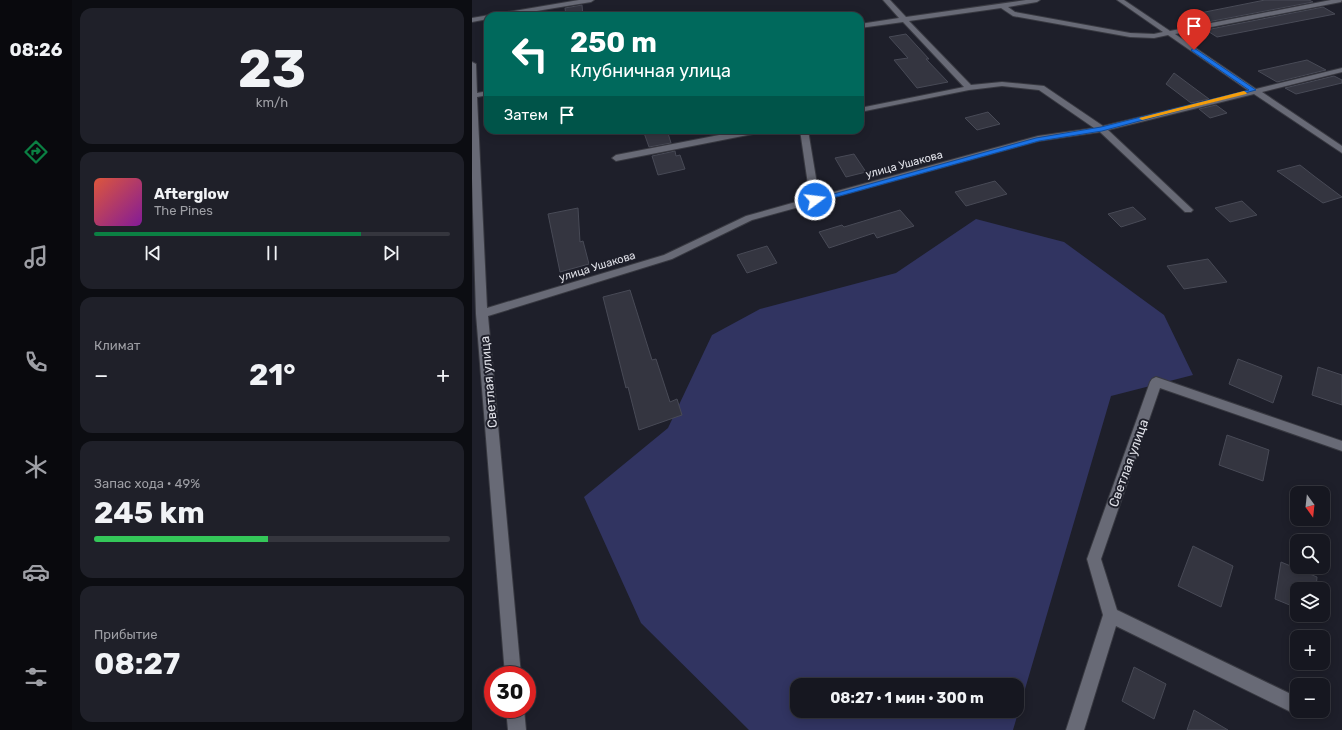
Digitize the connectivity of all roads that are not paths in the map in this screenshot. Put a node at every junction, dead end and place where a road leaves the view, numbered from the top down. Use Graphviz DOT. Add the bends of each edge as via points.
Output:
graph roads {
  1 [pos="590,0"];
  2 [pos="886,0"];
  3 [pos="1037,0"];
  4 [pos="1120,0"];
  5 [pos="1341,0"];
  6 [pos="1002,6"];
  7 [pos="518,12"];
  8 [pos="484,18"];
  9 [pos="903,19"];
  10 [pos="472,20"];
  11 [pos="864,25"];
  12 [pos="1170,34"];
  13 [pos="472,64"];
  14 [pos="1342,70"];
  15 [pos="969,88"];
  16 [pos="1254,90"];
  17 [pos="484,94"];
  18 [pos="473,95"];
  19 [pos="864,109"];
  20 [pos="1102,129"];
  21 [pos="738,134"];
  22 [pos="805,134"];
  23 [pos="1342,150"];
  24 [pos="616,158"];
  25 [pos="815,200"];
  26 [pos="1188,210"];
  27 [pos="482,314"];
  28 [pos="478,329"];
  29 [pos="1342,446"];
  30 [pos="1112,615"];
  31 [pos="511,666"];
  32 [pos="1290,703"];
  33 [pos="516,718"];
  34 [pos="517,730"];
  35 [pos="1075,730"];
  1 -- 7 [label="street"];
  2 -- 9 [label="street"];
  3 -- 6 [label="street"];
  4 -- 12 [label="street"];
  5 -- 12 [label="street"];
  6 -- 9 [label="street"];
  6 -- 12 [label="street" via="1013,14 1130,35"];
  8 -- 10 [label="street"];
  9 -- 11 [label="street"];
  9 -- 15 [label="street"];
  12 -- 16 [label="street"];
  13 -- 18 [label="street, Светлая улица"];
  14 -- 16 [label="street, улица Ушакова"];
  15 -- 19 [label="street"];
  15 -- 20 [label="street" via="1002,84 1041,88"];
  16 -- 20 [label="street, улица Ушакова"];
  16 -- 23 [label="street"];
  17 -- 18 [label="street"];
  18 -- 27 [label="street, Светлая улица"];
  20 -- 25 [label="street, улица Ушакова" via="1038,139"];
  20 -- 26 [label="street"];
  21 -- 24 [label="street"];
  22 -- 25 [label="street"];
  25 -- 27 [label="street, улица Ушакова" via="749,218 668,257"];
  27 -- 28 [label="street, Светлая улица"];
  28 -- 31 [label="street, Светлая улица"];
  29 -- 30 [label="street, Светлая улица" via="1156,382 1094,559"];
  30 -- 32 [label="street"];
  30 -- 35 [label="street"];
  33 -- 34 [label="street"];
}
